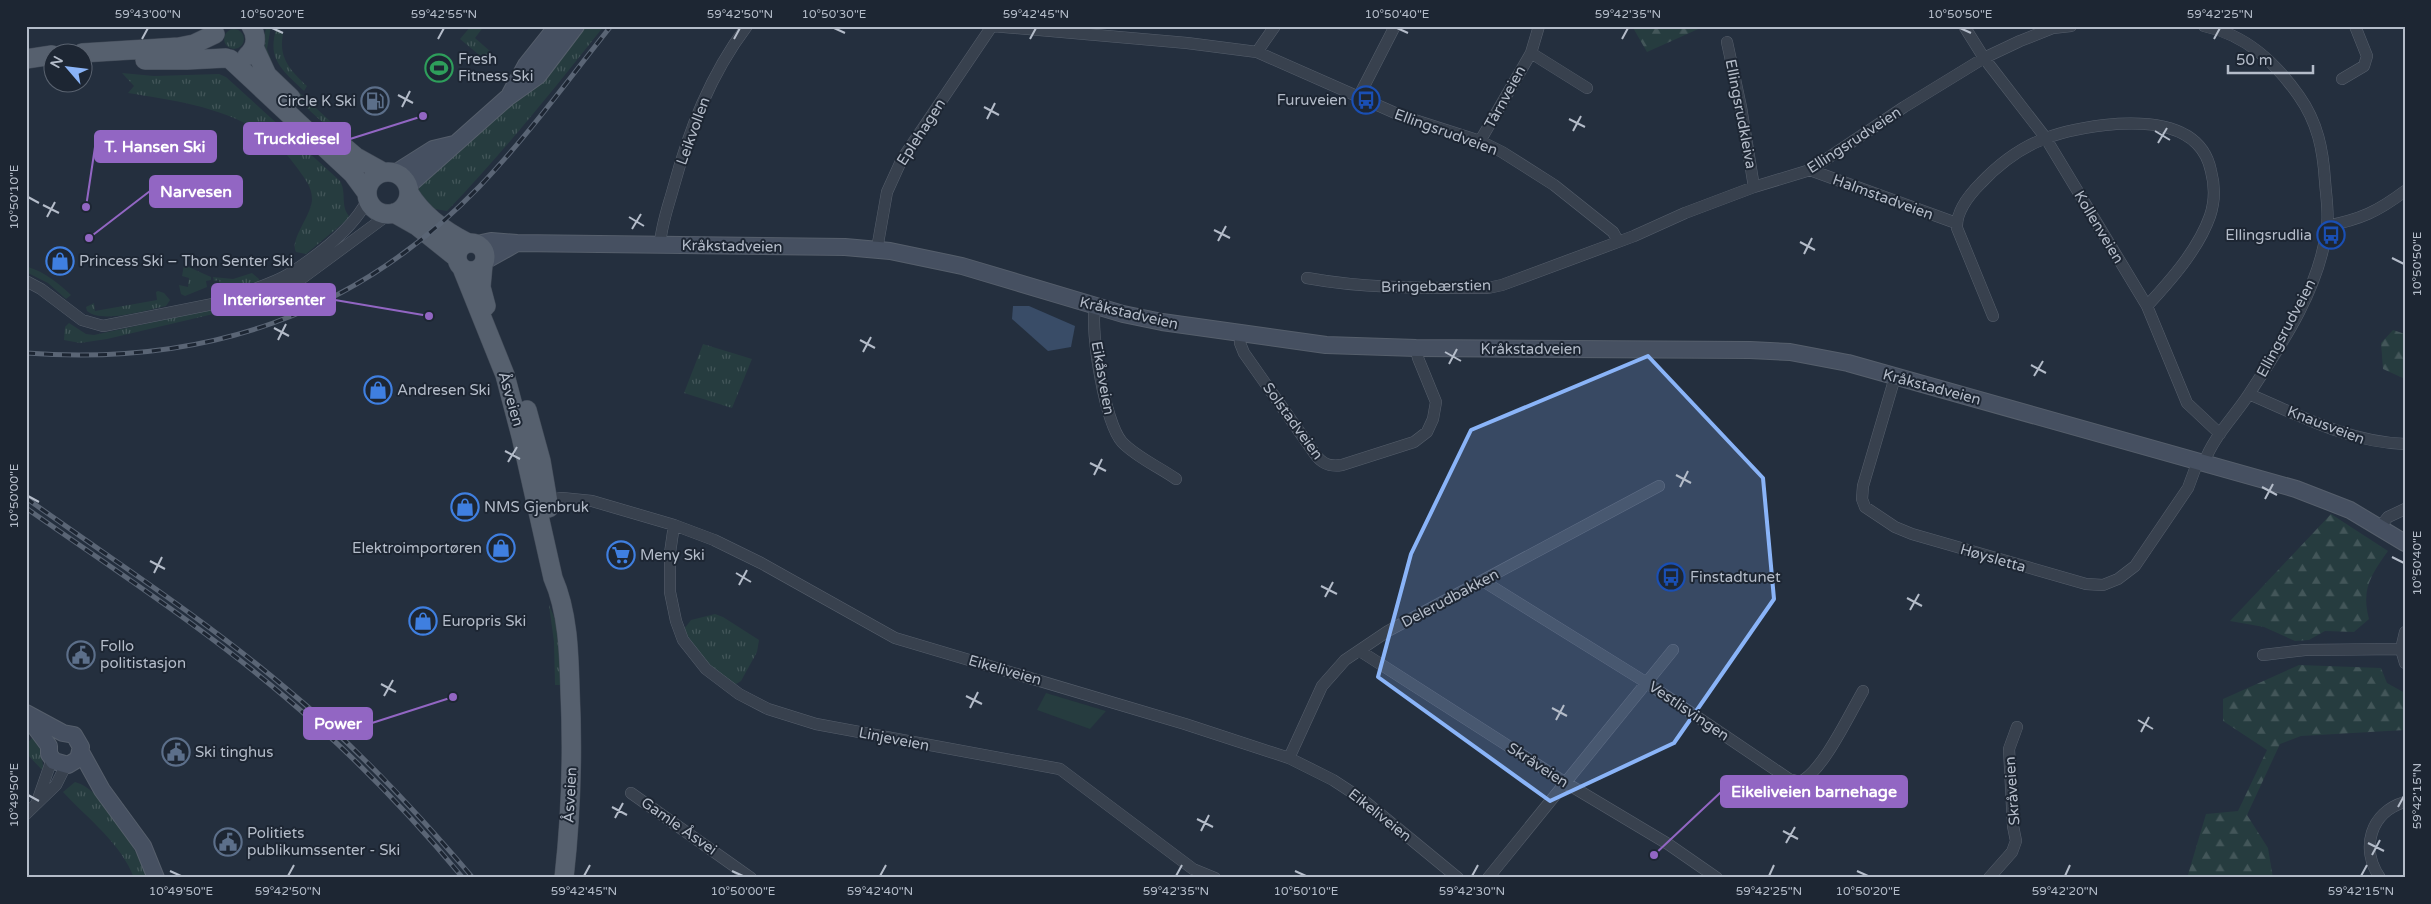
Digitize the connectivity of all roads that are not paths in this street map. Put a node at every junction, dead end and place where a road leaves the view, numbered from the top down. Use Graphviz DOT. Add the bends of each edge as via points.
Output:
graph roads {
  1 [pos="557,26"];
  2 [pos="576,26"];
  3 [pos="747,26"];
  4 [pos="992,26"];
  5 [pos="1275,26"];
  6 [pos="1396,26"];
  7 [pos="1539,26"];
  8 [pos="1964,26"];
  9 [pos="2071,26"];
  10 [pos="2204,26"];
  11 [pos="2355,26"];
  12 [pos="216,29"];
  13 [pos="256,33"];
  14 [pos="1727,42"];
  15 [pos="1257,52"];
  16 [pos="92,53"];
  17 [pos="120,53"];
  18 [pos="1530,53"];
  19 [pos="42,57"];
  20 [pos="228,58"];
  21 [pos="1984,58"];
  22 [pos="26,59"];
  23 [pos="2342,79"];
  24 [pos="1587,88"];
  25 [pos="507,98"];
  26 [pos="1358,98"];
  27 [pos="2045,137"];
  28 [pos="1480,142"];
  29 [pos="454,144"];
  30 [pos="1810,170"];
  31 [pos="389,172"];
  32 [pos="1754,187"];
  33 [pos="409,190"];
  34 [pos="2405,191"];
  35 [pos="367,196"];
  36 [pos="392,213"];
  37 [pos="1956,223"];
  38 [pos="2327,226"];
  39 [pos="1618,241"];
  40 [pos="472,243"];
  41 [pos="517,243"];
  42 [pos="660,245"];
  43 [pos="877,249"];
  44 [pos="459,263"];
  45 [pos="484,263"];
  46 [pos="1307,278"];
  47 [pos="26,281"];
  48 [pos="218,303"];
  49 [pos="2147,306"];
  50 [pos="1095,307"];
  51 [pos="1993,316"];
  52 [pos="1241,334"];
  53 [pos="1416,348"];
  54 [pos="1895,377"];
  55 [pos="2249,394"];
  56 [pos="2220,434"];
  57 [pos="2405,444"];
  58 [pos="2201,462"];
  59 [pos="1176,479"];
  60 [pos="1659,486"];
  61 [pos="542,501"];
  62 [pos="2405,509"];
  63 [pos="674,525"];
  64 [pos="2380,527"];
  65 [pos="2405,543"];
  66 [pos="1483,581"];
  67 [pos="2405,632"];
  68 [pos="2401,649"];
  69 [pos="1673,650"];
  70 [pos="1360,651"];
  71 [pos="2263,655"];
  72 [pos="2405,663"];
  73 [pos="1647,683"];
  74 [pos="1863,691"];
  75 [pos="26,714"];
  76 [pos="2017,727"];
  77 [pos="63,732"];
  78 [pos="81,752"];
  79 [pos="1289,758"];
  80 [pos="59,759"];
  81 [pos="1566,783"];
  82 [pos="102,790"];
  83 [pos="632,793"];
  84 [pos="2405,802"];
  85 [pos="26,814"];
  86 [pos="156,878"];
  87 [pos="564,878"];
  88 [pos="751,878"];
  89 [pos="1215,878"];
  90 [pos="1458,878"];
  91 [pos="1488,878"];
  92 [pos="1717,878"];
  93 [pos="1989,878"];
  94 [pos="2380,878"];
  1 -- 25 [label="main road" via="526,64"];
  2 -- 25 [label="main road" via="538,76"];
  3 -- 42 [label="street, Leikvollen" via="709,88 690,131"];
  4 -- 15 [label="street, Ellingsrudveien"];
  4 -- 43 [label="street, Eplehagen" via="902,159 887,192"];
  5 -- 15 [label="street"];
  6 -- 26 [label="street"];
  7 -- 18 [label="street, Tårnveien"];
  8 -- 21 [label="street, Kollenveien"];
  9 -- 21 [label="street, Ellingsrudveien" via="2053,28"];
  10 -- 38 [label="street, Ellingsrudveien" via="2229,34 2264,54 2308,108 2322,144"];
  11 -- 23 [label="street" via="2367,56 2364,66"];
  12 -- 17 [label="main road" via="187,46"];
  12 -- 20 [label="main road" via="218,50"];
  13 -- 20 [label="main road" via="247,56 236,60"];
  13 -- 31 [label="main road" via="264,70 278,87 349,152"];
  14 -- 32 [label="street, Ellingsrudkleiva"];
  15 -- 26 [label="street, Ellingsrudveien"];
  16 -- 17 [label="main road"];
  17 -- 20 [label="main road" via="145,60"];
  18 -- 24 [label="street, Tårnveien"];
  18 -- 28 [label="street, Tårnveien"];
  19 -- 22 [label="main road"];
  20 -- 35 [label="main road" via="353,174"];
  21 -- 27 [label="street, Kollenveien"];
  21 -- 30 [label="street, Ellingsrudveien"];
  25 -- 29 [label="main road"];
  26 -- 28 [label="street, Ellingsrudveien"];
  27 -- 37 [label="street" via="2015,153 1994,170 1967,200"];
  27 -- 49 [label="street, Kollenveien"];
  27 -- 49 [label="street" via="2134,122 2161,125 2185,134 2203,149 2215,188 2210,216 2190,252"];
  28 -- 39 [label="street, Ellingsrudveien" via="1554,185 1613,232"];
  29 -- 31 [label="main road" via="433,149"];
  29 -- 33 [label="main road"];
  30 -- 32 [label="street, Ellingsrudveien"];
  30 -- 37 [label="street, Halmstadveien"];
  31 -- 33 [label="main road" via="403,178"];
  31 -- 35 [label="main road" via="371,180"];
  32 -- 39 [label="street, Ellingsrudveien"];
  33 -- 36 [label="main road" via="405,206"];
  33 -- 40 [label="main road" via="425,214 449,233"];
  34 -- 38 [label="street" via="2382,208 2356,220"];
  35 -- 36 [label="main road" via="378,212"];
  35 -- 48 [label="street" via="362,210 347,228 289,274"];
  36 -- 44 [label="main road" via="417,226"];
  36 -- 48 [label="street" via="316,269 282,289 242,302"];
  37 -- 51 [label="street" via="1961,243"];
  38 -- 55 [label="street, Ellingsrudveien" via="2319,265 2306,297"];
  39 -- 46 [label="street, Bringebærstien" via="1488,288 1368,287"];
  40 -- 41 [label="main road, Kråkstadveien"];
  40 -- 44 [label="main road" via="458,250"];
  40 -- 45 [label="main road" via="485,252"];
  41 -- 42 [label="main road, Kråkstadveien"];
  41 -- 45 [label="main road"];
  42 -- 43 [label="main road, Kråkstadveien"];
  43 -- 50 [label="main road, Kråkstadveien" via="962,266"];
  44 -- 45 [label="main road" via="470,271"];
  44 -- 61 [label="main road, Åsveien" via="505,375"];
  45 -- 61 [label="main road, Åsveien" via="480,277 483,298 517,377 536,442"];
  47 -- 48 [label="street" via="82,320 103,326"];
  49 -- 56 [label="street, Kollenveien" via="2184,400"];
  50 -- 52 [label="main road, Kråkstadveien" via="1162,322"];
  50 -- 59 [label="street, Eikåsveien" via="1097,352 1114,429 1127,446"];
  52 -- 53 [label="main road, Kråkstadveien" via="1333,346"];
  52 -- 53 [label="street, Solstadveien" via="1242,348 1253,366 1315,454 1323,463 1332,466 1408,444 1427,432 1436,402"];
  53 -- 54 [label="main road, Kråkstadveien" via="1764,350 1825,358"];
  54 -- 58 [label="main road, Kråkstadveien"];
  54 -- 58 [label="street, Høysletta" via="1862,492 1863,504 1874,515 1912,534 2086,584 2103,585 2135,566 2188,488"];
  55 -- 56 [label="street, Ellingsrudveien"];
  55 -- 57 [label="street, Knausveien" via="2352,436 2371,442"];
  56 -- 58 [label="street, Ellingsrudveien"];
  58 -- 64 [label="main road, Kråkstadveien" via="2315,496"];
  60 -- 66 [label="street, Delerudbakken"];
  61 -- 63 [label="street, Eikeliveien" via="562,498 592,501"];
  61 -- 87 [label="main road, Åsveien" via="561,576 560,594 568,652 572,729"];
  62 -- 64 [label="street" via="2388,517"];
  63 -- 79 [label="street, Eikeliveien" via="761,563 895,638"];
  63 -- 89 [label="street, Linjeveien" via="670,592 683,640 706,669 739,694 768,709 816,724 1060,769 1193,869"];
  64 -- 65 [label="main road, Kråkstadveien"];
  66 -- 70 [label="street, Delerudbakken" via="1388,632"];
  66 -- 73 [label="street, Vestlisvingen"];
  67 -- 68 [label="street"];
  68 -- 71 [label="street" via="2305,650"];
  68 -- 72 [label="street"];
  69 -- 73 [label="street"];
  70 -- 79 [label="street, Delerudbakken" via="1345,660 1322,686"];
  70 -- 81 [label="street, Skråveien"];
  73 -- 74 [label="street, Vestlisvingen" via="1789,779 1800,782 1809,778 1828,751"];
  73 -- 81 [label="street"];
  75 -- 77 [label="main road"];
  75 -- 80 [label="main road"];
  76 -- 93 [label="street, Skråveien" via="2009,749 2016,840 2012,852"];
  77 -- 78 [label="main road" via="76,737"];
  77 -- 80 [label="main road" via="54,737"];
  78 -- 80 [label="main road" via="78,759"];
  78 -- 82 [label="main road"];
  79 -- 90 [label="street, Eikeliveien" via="1362,799"];
  80 -- 82 [label="main road"];
  80 -- 85 [label="street" via="36,804"];
  81 -- 91 [label="street"];
  81 -- 92 [label="street, Skråveien" via="1668,844"];
  82 -- 86 [label="main road" via="135,833"];
  83 -- 88 [label="street, Gamle Åsvei"];
  84 -- 94 [label="street" via="2388,810 2372,833 2370,859"];
}
